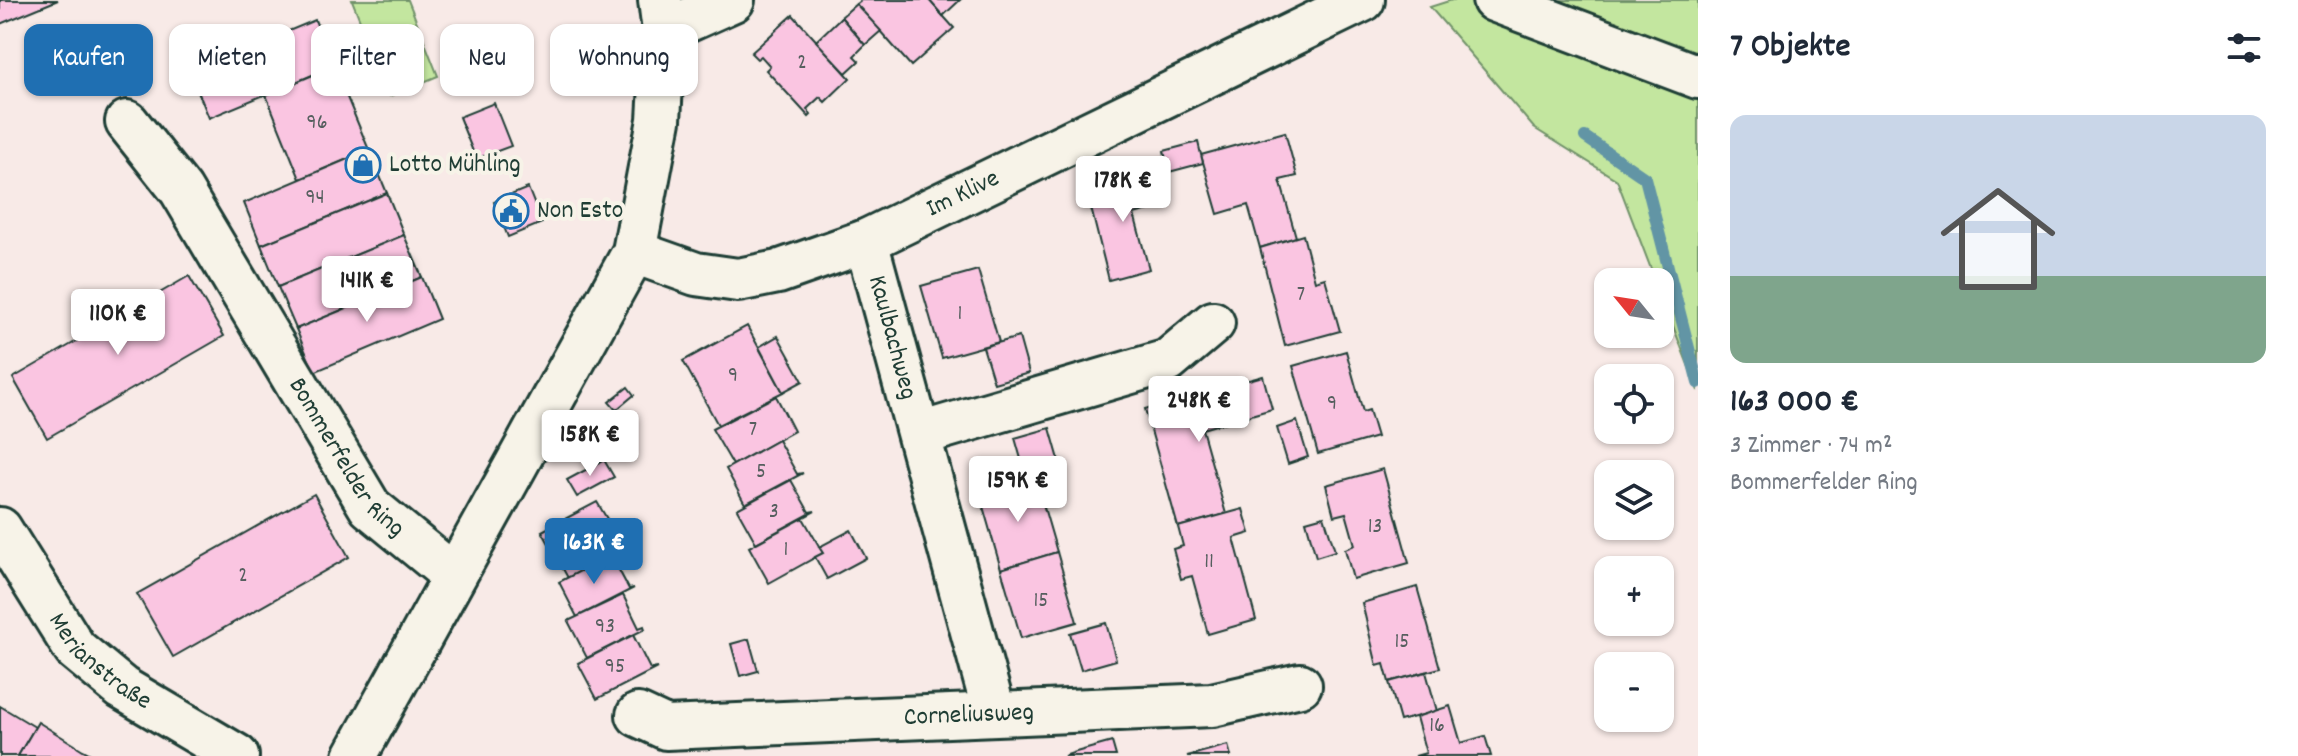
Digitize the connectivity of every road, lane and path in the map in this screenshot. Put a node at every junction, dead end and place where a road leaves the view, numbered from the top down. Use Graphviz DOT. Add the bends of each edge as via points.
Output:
graph roads {
  1 [pos="733,0"];
  2 [pos="1363,0"];
  3 [pos="1494,0"];
  4 [pos="662,15"];
  5 [pos="1698,77"];
  6 [pos="127,122"];
  7 [pos="866,241"];
  8 [pos="634,252"];
  9 [pos="1213,323"];
  10 [pos="920,434"];
  11 [pos="0,529"];
  12 [pos="453,575"];
  13 [pos="1300,685"];
  14 [pos="994,712"];
  15 [pos="638,715"];
  16 [pos="237,756"];
  17 [pos="355,756"];
  1 -- 4 [label="street"];
  2 -- 7 [label="street, Im Klive"];
  3 -- 5 [label="street"];
  4 -- 8 [label="street" via="659,120"];
  6 -- 12 [label="street, Bommerfelder Ring" via="181,190 370,507"];
  7 -- 8 [label="street, Im Klive" via="778,272 738,280 696,274"];
  7 -- 10 [label="street, Kaulbachweg"];
  8 -- 12 [label="street"];
  9 -- 10 [label="street, Kaulbachweg" via="1168,361"];
  10 -- 14 [label="street, Kaulbachweg"];
  11 -- 16 [label="street, Merianstraße" via="75,649 122,688"];
  12 -- 17 [label="street"];
  13 -- 14 [label="street, Corneliusweg" via="1212,705"];
  14 -- 15 [label="street, Corneliusweg" via="666,728"];
}
